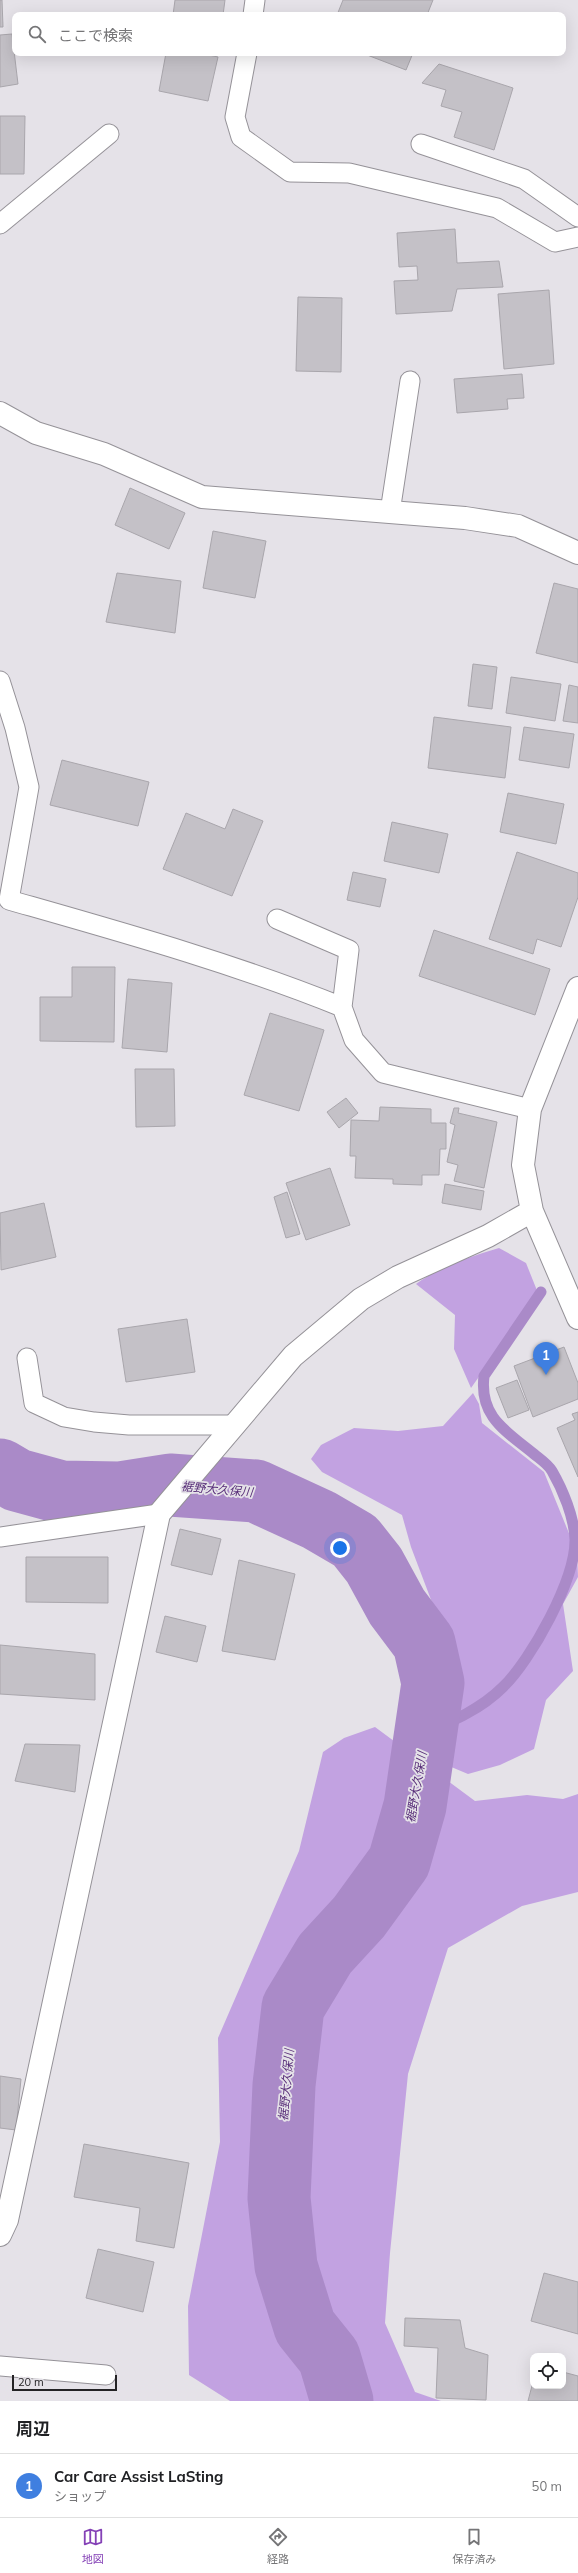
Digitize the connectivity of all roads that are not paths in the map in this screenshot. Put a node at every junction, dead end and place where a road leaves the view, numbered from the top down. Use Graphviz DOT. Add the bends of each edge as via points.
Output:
graph roads {
  1 [pos="255,0"];
  2 [pos="253,12"];
  3 [pos="246,56"];
  4 [pos="109,134"];
  5 [pos="421,144"];
  6 [pos="578,217"];
  7 [pos="0,224"];
  8 [pos="578,237"];
  9 [pos="410,381"];
  10 [pos="0,414"];
  11 [pos="390,512"];
  12 [pos="578,553"];
  13 [pos="0,681"];
  14 [pos="277,919"];
  15 [pos="578,988"];
  16 [pos="342,1007"];
  17 [pos="530,1109"];
  18 [pos="532,1211"];
  19 [pos="578,1318"];
  20 [pos="27,1358"];
  21 [pos="236,1425"];
  22 [pos="160,1514"];
  23 [pos="0,1537"];
  24 [pos="0,2235"];
  25 [pos="0,2366"];
  26 [pos="106,2375"];
  1 -- 2 [label="lane"];
  3 -- 8 [label="lane" via="235,117 241,137 290,172 348,173 497,208 555,242"];
  4 -- 7 [label="lane"];
  5 -- 6 [label="lane" via="524,179"];
  9 -- 11 [label="lane"];
  10 -- 11 [label="street" via="36,433 104,454 202,497"];
  11 -- 12 [label="street" via="465,518 518,526"];
  13 -- 16 [label="lane" via="15,728 29,787 9,900 190,952"];
  14 -- 16 [label="lane" via="349,950"];
  15 -- 17 [label="street"];
  16 -- 17 [label="lane" via="354,1040 383,1073"];
  17 -- 18 [label="street" via="523,1165"];
  18 -- 19 [label="street"];
  18 -- 21 [label="street" via="488,1236 398,1278 361,1299 293,1356"];
  20 -- 21 [label="lane" via="34,1403 64,1417 129,1424"];
  21 -- 22 [label="street"];
  22 -- 23 [label="lane"];
  22 -- 24 [label="street" via="8,2212"];
  25 -- 26 [label="lane"];
}
